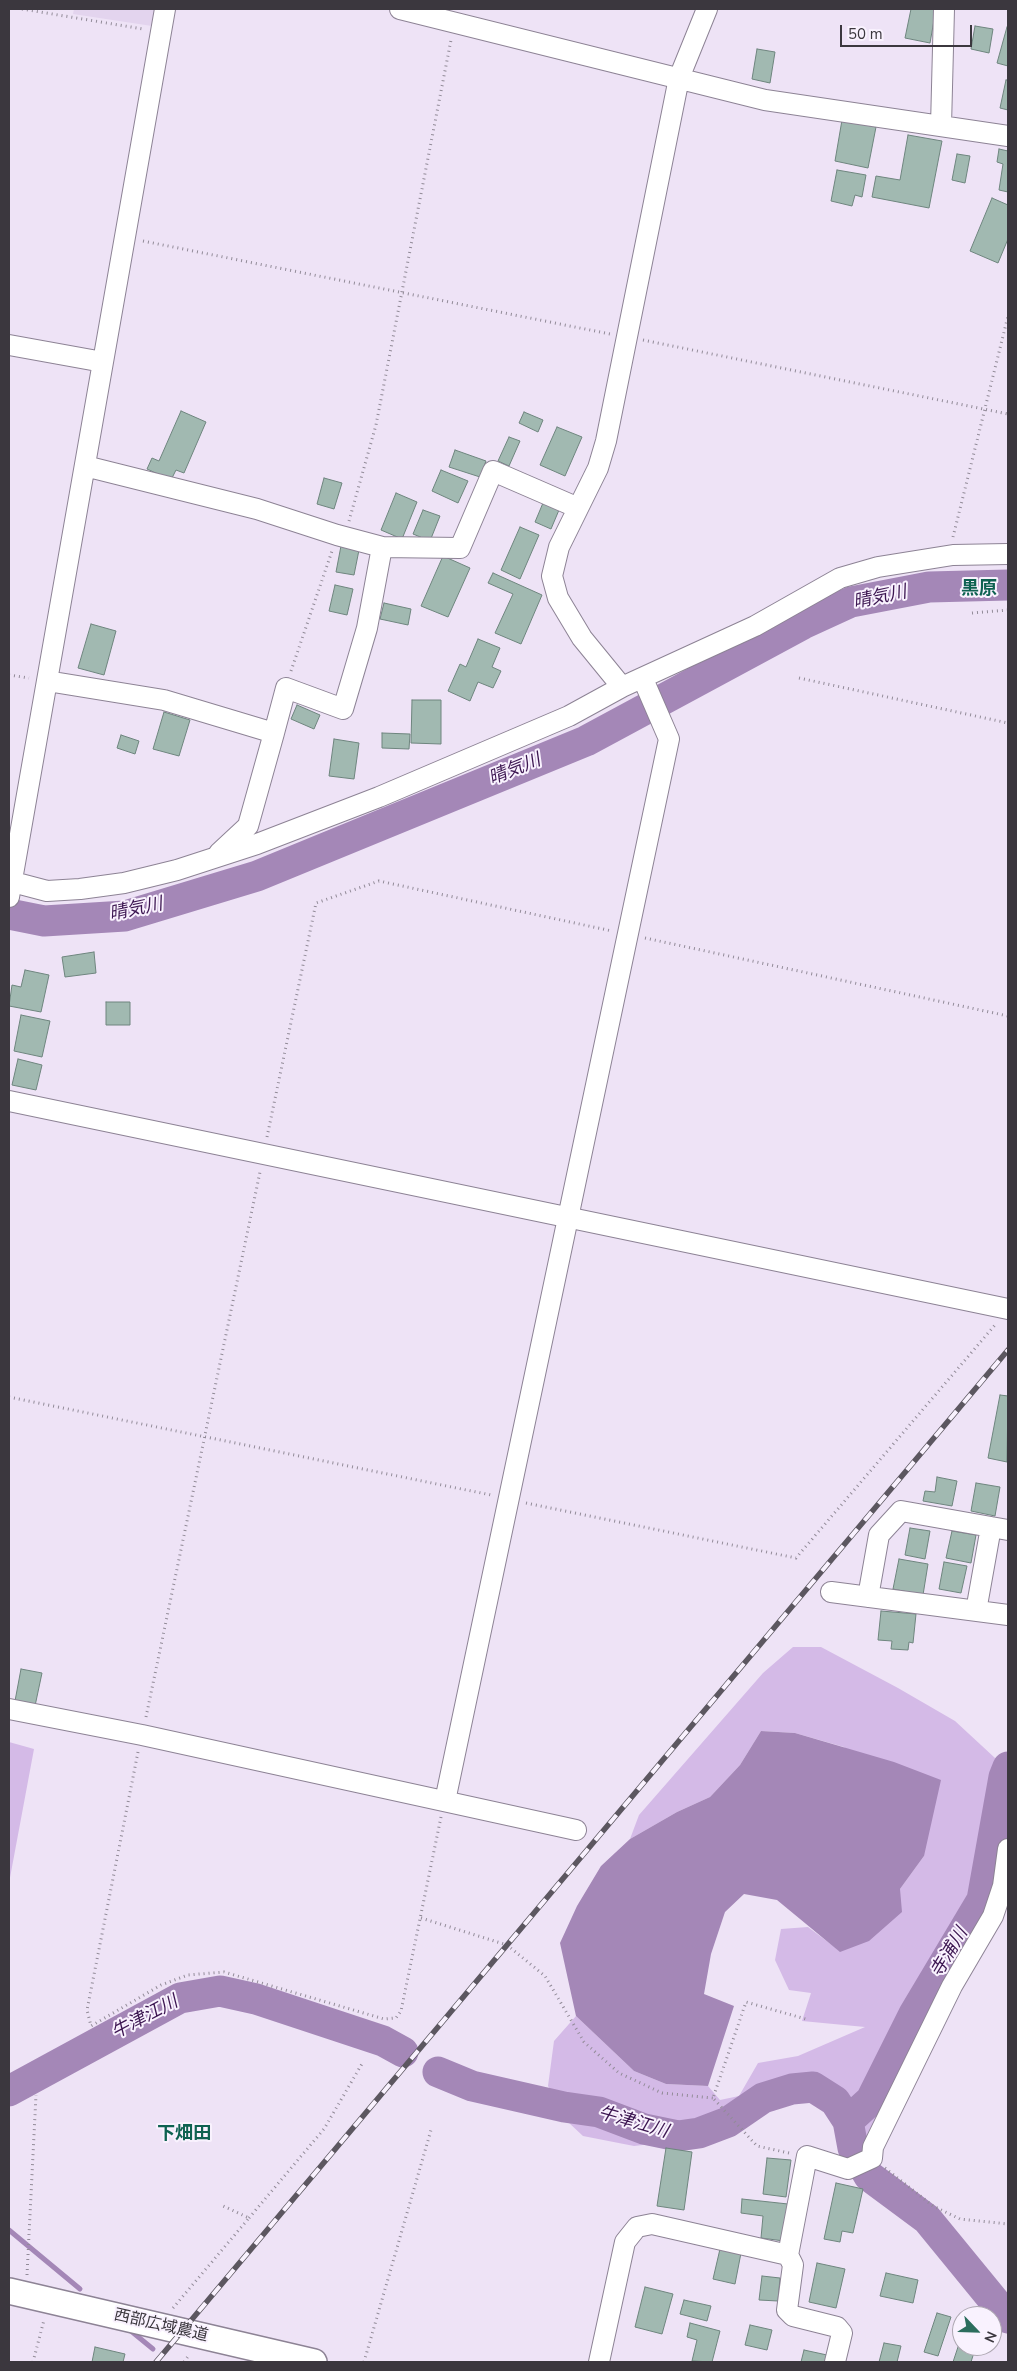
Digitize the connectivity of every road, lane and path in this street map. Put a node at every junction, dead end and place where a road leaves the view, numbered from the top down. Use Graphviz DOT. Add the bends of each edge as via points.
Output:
graph roads {
  1 [pos="22,9"];
  2 [pos="166,9"];
  3 [pos="400,9"];
  4 [pos="707,9"];
  5 [pos="944,9"];
  6 [pos="454,22"];
  7 [pos="161,32"];
  8 [pos="680,78"];
  9 [pos="941,126"];
  10 [pos="1008,136"];
  11 [pos="125,238"];
  12 [pos="402,292"];
  13 [pos="1008,316"];
  14 [pos="627,337"];
  15 [pos="9,345"];
  16 [pos="103,362"];
  17 [pos="985,408"];
  18 [pos="1008,414"];
  19 [pos="85,466"];
  20 [pos="576,507"];
  21 [pos="337,535"];
  22 [pos="382,547"];
  23 [pos="1008,554"];
  24 [pos="952,555"];
  25 [pos="1008,610"];
  26 [pos="972,613"];
  27 [pos="799,678"];
  28 [pos="47,681"];
  29 [pos="645,683"];
  30 [pos="622,687"];
  31 [pos="286,688"];
  32 [pos="1008,723"];
  33 [pos="274,733"];
  34 [pos="214,858"];
  35 [pos="10,887"];
  36 [pos="628,935"];
  37 [pos="1008,1016"];
  38 [pos="9,1102"];
  39 [pos="264,1154"];
  40 [pos="568,1218"];
  41 [pos="1005,1313"];
  42 [pos="9,1397"];
  43 [pos="204,1437"];
  44 [pos="508,1499"];
  45 [pos="1000,1528"];
  46 [pos="831,1592"];
  47 [pos="868,1597"];
  48 [pos="976,1611"];
  49 [pos="1008,1615"];
  50 [pos="9,1709"];
  51 [pos="142,1735"];
  52 [pos="445,1801"];
  53 [pos="576,1830"];
  54 [pos="1008,1849"];
  55 [pos="420,1918"];
  56 [pos="809,2020"];
  57 [pos="363,2062"];
  58 [pos="36,2095"];
  59 [pos="713,2098"];
  60 [pos="431,2130"];
  61 [pos="807,2156"];
  62 [pos="872,2158"];
  63 [pos="221,2205"];
  64 [pos="249,2218"];
  65 [pos="1008,2224"];
  66 [pos="28,2255"];
  67 [pos="788,2255"];
  68 [pos="9,2291"];
  69 [pos="49,2300"];
  70 [pos="158,2326"];
  71 [pos="33,2362"];
  72 [pos="314,2362"];
  73 [pos="364,2362"];
  74 [pos="599,2362"];
  75 [pos="836,2362"];
  1 -- 7 [label="path"];
  2 -- 7 [label="street"];
  3 -- 6 [label="street"];
  4 -- 8 [label="street"];
  5 -- 9 [label="street"];
  6 -- 8 [label="street"];
  6 -- 12 [label="path"];
  7 -- 11 [label="street"];
  8 -- 9 [label="street" via="765,100"];
  8 -- 14 [label="street"];
  9 -- 10 [label="street"];
  11 -- 12 [label="path"];
  11 -- 16 [label="street"];
  12 -- 14 [label="path"];
  12 -- 21 [label="path" via="376,425 347,527"];
  13 -- 17 [label="path"];
  14 -- 17 [label="path"];
  14 -- 20 [label="street" via="598,468"];
  15 -- 16 [label="street"];
  16 -- 19 [label="street"];
  17 -- 18 [label="path"];
  17 -- 24 [label="path" via="954,531"];
  19 -- 21 [label="street" via="257,509"];
  19 -- 28 [label="street"];
  20 -- 22 [label="street" via="493,471 460,548"];
  20 -- 30 [label="street" via="559,547 552,576 558,598 582,638"];
  21 -- 22 [label="street"];
  21 -- 31 [label="path"];
  22 -- 31 [label="street" via="367,628 343,709"];
  23 -- 24 [label="street"];
  24 -- 29 [label="street" via="878,567 840,578"];
  25 -- 26 [label="path"];
  27 -- 32 [label="path"];
  28 -- 33 [label="street" via="164,700"];
  28 -- 35 [label="street"];
  29 -- 30 [label="street"];
  29 -- 36 [label="street" via="668,739"];
  30 -- 34 [label="street" via="569,716 379,797"];
  31 -- 33 [label="street"];
  33 -- 34 [label="street" via="248,826"];
  34 -- 35 [label="street" via="124,883 47,891"];
  36 -- 37 [label="path"];
  36 -- 39 [label="path" via="379,881 316,903"];
  36 -- 40 [label="street"];
  38 -- 39 [label="street"];
  39 -- 40 [label="street"];
  39 -- 43 [label="path"];
  40 -- 41 [label="street"];
  40 -- 44 [label="street"];
  41 -- 44 [label="path" via="796,1558"];
  42 -- 43 [label="path"];
  43 -- 44 [label="path"];
  43 -- 51 [label="path"];
  44 -- 52 [label="street"];
  45 -- 47 [label="street" via="901,1511 879,1535"];
  45 -- 48 [label="street"];
  46 -- 47 [label="street"];
  47 -- 48 [label="street"];
  48 -- 49 [label="street"];
  50 -- 51 [label="street"];
  51 -- 52 [label="street"];
  51 -- 55 [label="path" via="87,2010 91,2026 161,1986 188,1975 224,1972 384,2019 396,2018 401,2011"];
  52 -- 53 [label="street"];
  52 -- 55 [label="path"];
  54 -- 62 [label="street" via="1003,1886 992,1916 952,1986 873,2147"];
  55 -- 59 [label="path" via="507,1945 545,1976 584,2042 620,2072 662,2093"];
  56 -- 59 [label="path" via="746,2002"];
  57 -- 64 [label="path" via="324,2129"];
  58 -- 66 [label="path"];
  59 -- 61 [label="path" via="756,2146"];
  60 -- 73 [label="path"];
  61 -- 62 [label="street" via="848,2169"];
  61 -- 67 [label="street"];
  62 -- 65 [label="path" via="933,2206 960,2219"];
  63 -- 64 [label="path"];
  64 -- 70 [label="path"];
  67 -- 74 [label="street" via="652,2224 637,2227 625,2242"];
  67 -- 75 [label="street" via="793,2266 787,2310 793,2316 837,2326 842,2333"];
  68 -- 69 [label="street, 西部広域農道"];
  69 -- 70 [label="street, 西部広域農道"];
  69 -- 71 [label="path"];
  70 -- 72 [label="street, 西部広域農道"];
}
